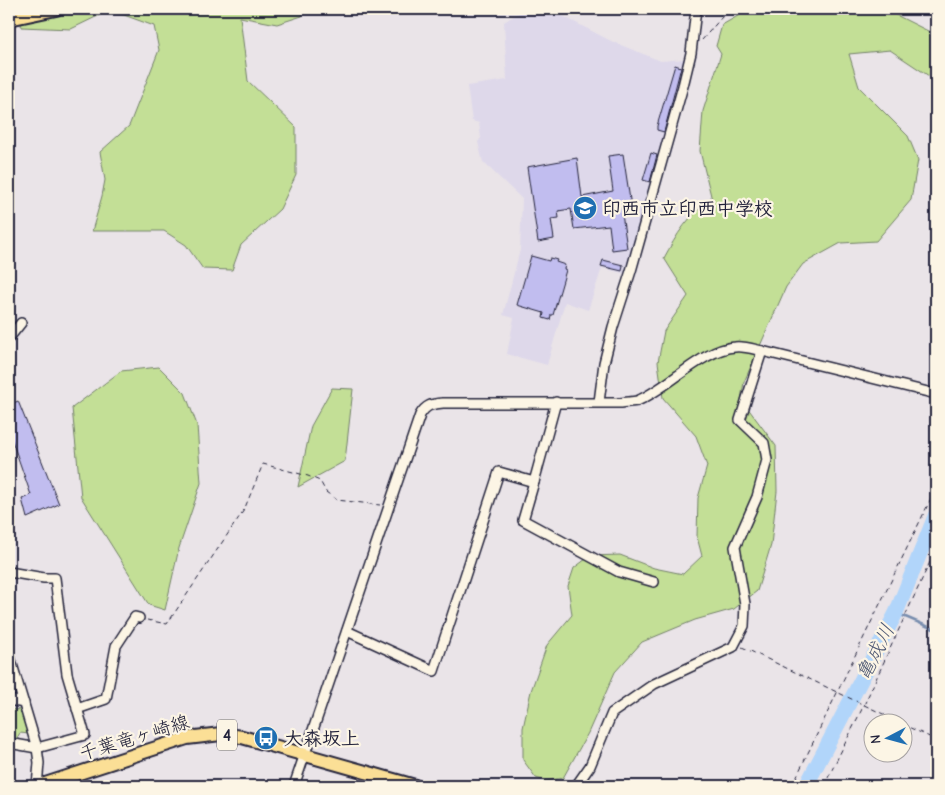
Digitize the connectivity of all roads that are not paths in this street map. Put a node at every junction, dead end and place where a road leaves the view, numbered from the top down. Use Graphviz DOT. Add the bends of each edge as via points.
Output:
graph roads {
  1 [pos="56,9"];
  2 [pos="696,9"];
  3 [pos="9,19"];
  4 [pos="20,323"];
  5 [pos="9,338"];
  6 [pos="762,351"];
  7 [pos="936,394"];
  8 [pos="556,402"];
  9 [pos="599,402"];
  10 [pos="534,482"];
  11 [pos="9,572"];
  12 [pos="654,582"];
  13 [pos="139,618"];
  14 [pos="347,631"];
  15 [pos="9,656"];
  16 [pos="9,700"];
  17 [pos="24,703"];
  18 [pos="77,709"];
  19 [pos="9,743"];
  20 [pos="37,748"];
  21 [pos="305,754"];
  22 [pos="38,786"];
  23 [pos="294,786"];
  24 [pos="415,786"];
  25 [pos="576,786"];
  1 -- 3 [label="main road"];
  2 -- 9 [label="street" via="683,86 608,346"];
  4 -- 5 [label="street"];
  6 -- 7 [label="street"];
  6 -- 9 [label="street" via="743,347 721,350 636,401"];
  6 -- 25 [label="street" via="740,420 764,443 767,460 757,497 735,547 745,604 744,626 733,647 654,684 612,713 590,766"];
  8 -- 9 [label="street"];
  8 -- 10 [label="street"];
  8 -- 14 [label="street" via="442,402 425,407"];
  10 -- 12 [label="street" via="523,520 620,572"];
  10 -- 14 [label="street" via="499,472 434,671"];
  11 -- 18 [label="street" via="55,578 67,674"];
  13 -- 18 [label="street" via="135,617 116,646 106,699"];
  14 -- 21 [label="street"];
  15 -- 17 [label="street"];
  16 -- 17 [label="street"];
  17 -- 20 [label="street"];
  18 -- 20 [label="street" via="85,735"];
  19 -- 20 [label="street"];
  20 -- 22 [label="street"];
  21 -- 22 [label="main road, 千葉竜ヶ崎線 / 4" via="242,737 221,734 196,736"];
  21 -- 23 [label="street"];
  21 -- 24 [label="main road, 千葉竜ヶ崎線 / 4"];
}
